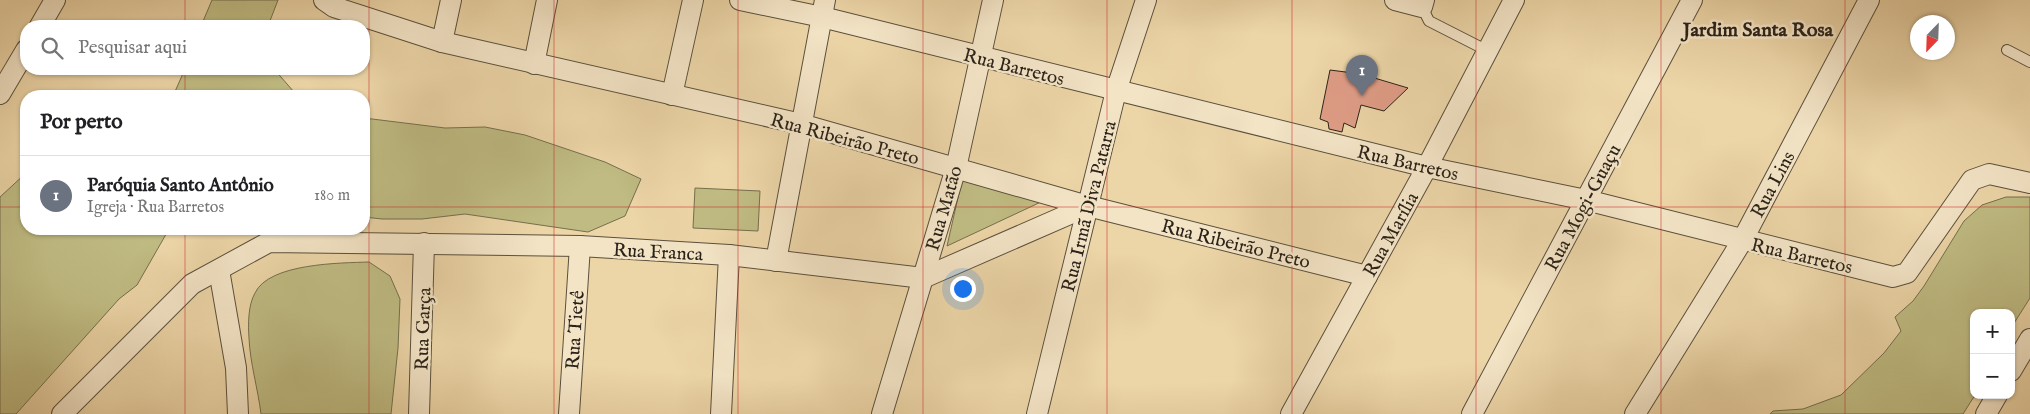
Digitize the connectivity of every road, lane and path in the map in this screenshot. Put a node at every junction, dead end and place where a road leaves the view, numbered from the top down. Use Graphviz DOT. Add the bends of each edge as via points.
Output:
graph roads {
  1 [pos="54,0"];
  2 [pos="451,0"];
  3 [pos="547,0"];
  4 [pos="694,0"];
  5 [pos="740,0"];
  6 [pos="993,0"];
  7 [pos="1146,0"];
  8 [pos="1395,0"];
  9 [pos="1514,0"];
  10 [pos="1692,0"];
  11 [pos="1869,0"];
  12 [pos="332,2"];
  13 [pos="1423,4"];
  14 [pos="823,9"];
  15 [pos="43,20"];
  16 [pos="442,42"];
  17 [pos="1486,50"];
  18 [pos="2007,50"];
  19 [pos="979,58"];
  20 [pos="20,60"];
  21 [pos="2030,62"];
  22 [pos="534,64"];
  23 [pos="1116,91"];
  24 [pos="0,94"];
  25 [pos="672,96"];
  26 [pos="801,124"];
  27 [pos="1427,167"];
  28 [pos="956,168"];
  29 [pos="2030,183"];
  30 [pos="1586,200"];
  31 [pos="1088,206"];
  32 [pos="1742,241"];
  33 [pos="424,243"];
  34 [pos="580,246"];
  35 [pos="729,255"];
  36 [pos="776,261"];
  37 [pos="219,270"];
  38 [pos="1367,276"];
  39 [pos="922,278"];
  40 [pos="2030,339"];
  41 [pos="2015,364"];
  42 [pos="1995,399"];
  43 [pos="62,414"];
  44 [pos="238,414"];
  45 [pos="419,414"];
  46 [pos="569,414"];
  47 [pos="721,414"];
  48 [pos="882,414"];
  49 [pos="1037,414"];
  50 [pos="1291,414"];
  51 [pos="1472,414"];
  52 [pos="1635,414"];
  53 [pos="1986,414"];
  1 -- 15 [label="street"];
  2 -- 16 [label="street"];
  3 -- 22 [label="street"];
  4 -- 25 [label="street"];
  5 -- 14 [label="street, Rua Barretos"];
  6 -- 19 [label="street, Rua Matão"];
  7 -- 23 [label="street, Rua Irmã Diva Patarra"];
  8 -- 13 [label="street"];
  9 -- 17 [label="street, Rua Marília"];
  10 -- 30 [label="street, Rua Mogi-Guaçu"];
  11 -- 32 [label="street, Rua Lins"];
  12 -- 16 [label="street, Rua Ribeirão Preto"];
  13 -- 17 [label="lane" via="1428,21"];
  14 -- 19 [label="street, Rua Barretos"];
  14 -- 26 [label="street"];
  16 -- 22 [label="street, Rua Ribeirão Preto"];
  17 -- 27 [label="street, Rua Marília"];
  18 -- 21 [label="lane"];
  19 -- 23 [label="street, Rua Barretos"];
  19 -- 28 [label="street, Rua Matão"];
  20 -- 24 [label="street"];
  22 -- 25 [label="street, Rua Ribeirão Preto"];
  23 -- 27 [label="street, Rua Barretos"];
  23 -- 31 [label="street, Rua Irmã Diva Patarra"];
  25 -- 26 [label="street, Rua Ribeirão Preto"];
  26 -- 28 [label="street, Rua Ribeirão Preto"];
  26 -- 36 [label="street"];
  27 -- 30 [label="street, Rua Barretos"];
  27 -- 38 [label="street, Rua Marília"];
  28 -- 31 [label="street, Rua Ribeirão Preto"];
  28 -- 39 [label="street, Rua Matão"];
  29 -- 32 [label="street, Rua Barretos" via="1989,174 1972,180 1907,272 1893,277"];
  30 -- 32 [label="street, Rua Barretos"];
  30 -- 51 [label="street, Rua Mogi-Guaçu"];
  31 -- 38 [label="street, Rua Ribeirão Preto"];
  31 -- 39 [label="street"];
  31 -- 49 [label="street, Rua Irmã Diva Patarra"];
  32 -- 52 [label="street, Rua Lins"];
  33 -- 34 [label="street, Rua Franca"];
  33 -- 37 [label="street, Rua Franca" via="269,242"];
  33 -- 45 [label="street, Rua Garça"];
  34 -- 35 [label="street, Rua Franca"];
  34 -- 46 [label="street, Rua Tietê"];
  35 -- 36 [label="street, Rua Franca"];
  35 -- 47 [label="street"];
  36 -- 39 [label="street, Rua Franca"];
  37 -- 43 [label="street, Rua Franca" via="192,284"];
  37 -- 44 [label="street" via="236,368"];
  38 -- 50 [label="street, Rua Marília"];
  39 -- 48 [label="street, Rua Matão"];
  40 -- 41 [label="street"];
  42 -- 53 [label="street"];
}
